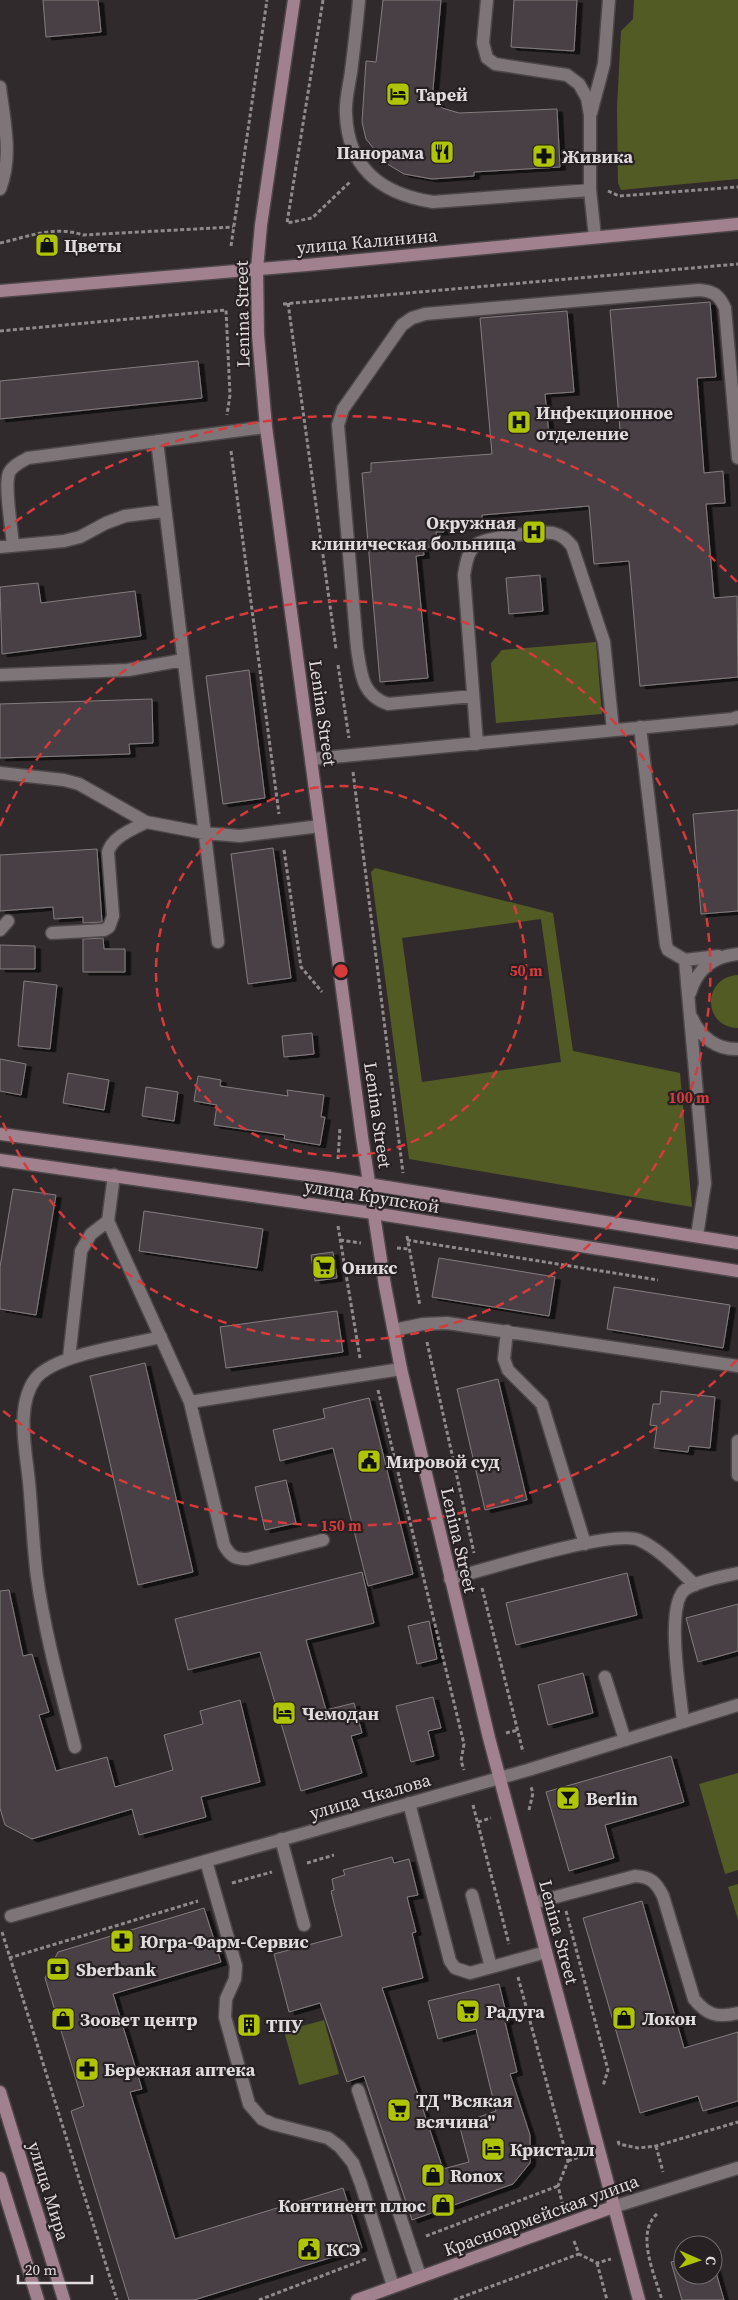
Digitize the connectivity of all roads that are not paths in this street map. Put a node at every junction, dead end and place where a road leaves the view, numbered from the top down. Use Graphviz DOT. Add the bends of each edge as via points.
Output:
graph roads {
  1 [pos="294,0"];
  2 [pos="360,0"];
  3 [pos="487,0"];
  4 [pos="609,0"];
  5 [pos="0,87"];
  6 [pos="590,115"];
  7 [pos="0,189"];
  8 [pos="590,190"];
  9 [pos="738,224"];
  10 [pos="595,237"];
  11 [pos="257,269"];
  12 [pos="0,291"];
  13 [pos="266,427"];
  14 [pos="157,441"];
  15 [pos="738,458"];
  16 [pos="164,511"];
  17 [pos="14,546"];
  18 [pos="0,547"];
  19 [pos="183,660"];
  20 [pos="0,675"];
  21 [pos="474,696"];
  22 [pos="738,717"];
  23 [pos="640,727"];
  24 [pos="612,730"];
  25 [pos="477,744"];
  26 [pos="312,759"];
  27 [pos="0,773"];
  28 [pos="146,822"];
  29 [pos="320,826"];
  30 [pos="204,833"];
  31 [pos="52,933"];
  32 [pos="218,942"];
  33 [pos="733,955"];
  34 [pos="685,960"];
  35 [pos="690,1007"];
  36 [pos="738,1050"];
  37 [pos="0,1134"];
  38 [pos="0,1160"];
  39 [pos="114,1175"];
  40 [pos="369,1185"];
  41 [pos="373,1213"];
  42 [pos="108,1221"];
  43 [pos="697,1236"];
  44 [pos="738,1243"];
  45 [pos="738,1271"];
  46 [pos="394,1330"];
  47 [pos="507,1331"];
  48 [pos="161,1337"];
  49 [pos="69,1358"];
  50 [pos="738,1366"];
  51 [pos="401,1369"];
  52 [pos="190,1402"];
  53 [pos="738,1442"];
  54 [pos="738,1475"];
  55 [pos="323,1540"];
  56 [pos="584,1544"];
  57 [pos="738,1573"];
  58 [pos="450,1579"];
  59 [pos="695,1585"];
  60 [pos="606,1677"];
  61 [pos="738,1705"];
  62 [pos="684,1722"];
  63 [pos="625,1740"];
  64 [pos="76,1747"];
  65 [pos="500,1778"];
  66 [pos="409,1803"];
  67 [pos="281,1839"];
  68 [pos="206,1860"];
  69 [pos="472,1895"];
  70 [pos="533,1903"];
  71 [pos="11,1916"];
  72 [pos="304,1925"];
  73 [pos="546,1952"];
  74 [pos="491,1967"];
  75 [pos="738,2013"];
  76 [pos="358,2090"];
  77 [pos="0,2092"];
  78 [pos="738,2168"];
  79 [pos="0,2178"];
  80 [pos="4,2206"];
  81 [pos="613,2207"];
  82 [pos="420,2276"];
  83 [pos="393,2286"];
  84 [pos="38,2300"];
  85 [pos="64,2300"];
  86 [pos="357,2300"];
  87 [pos="639,2300"];
  1 -- 11 [label="street, Lenina Street" via="261,220"];
  2 -- 8 [label="street" via="346,112 349,138 358,161 372,178 389,189 433,202"];
  3 -- 6 [label="street" via="483,43 487,58 495,64 566,75 579,84 587,98"];
  4 -- 6 [label="street" via="604,64"];
  5 -- 7 [label="street" via="8,160"];
  6 -- 8 [label="street"];
  8 -- 10 [label="street"];
  9 -- 10 [label="street, улица Калинина"];
  10 -- 11 [label="street, улица Калинина"];
  11 -- 12 [label="street, улица Калинина"];
  11 -- 13 [label="street, Lenina Street" via="258,335"];
  13 -- 14 [label="street"];
  13 -- 26 [label="street, Lenina Street"];
  14 -- 16 [label="street"];
  14 -- 17 [label="street" via="28,458 16,465 9,473 8,484"];
  15 -- 21 [label="street" via="725,308 720,297 711,291 425,314 402,325 343,409 338,425 362,680 369,693 388,704"];
  16 -- 17 [label="street" via="106,522 64,542"];
  16 -- 19 [label="street"];
  17 -- 18 [label="street"];
  19 -- 20 [label="street" via="128,670"];
  19 -- 30 [label="street"];
  21 -- 24 [label="street" via="464,575 467,558 476,545 488,538 551,532 563,536 572,546 601,628"];
  21 -- 25 [label="street"];
  22 -- 23 [label="street"];
  23 -- 24 [label="street"];
  23 -- 34 [label="street" via="666,945 668,950"];
  24 -- 25 [label="street"];
  25 -- 26 [label="street"];
  26 -- 29 [label="street, Lenina Street"];
  27 -- 28 [label="street" via="79,784"];
  28 -- 30 [label="street"];
  28 -- 31 [label="street" via="110,845 113,916 110,927"];
  29 -- 30 [label="street" via="240,836"];
  29 -- 40 [label="street, Lenina Street"];
  30 -- 32 [label="street"];
  33 -- 34 [label="street"];
  33 -- 35 [label="street" via="717,958 698,974 690,995"];
  34 -- 35 [label="street"];
  35 -- 36 [label="street" via="695,1025 708,1040"];
  35 -- 43 [label="street" via="705,1183"];
  37 -- 40 [label="street, улица Крупской"];
  38 -- 39 [label="street, улица Крупской"];
  39 -- 41 [label="street, улица Крупской"];
  39 -- 42 [label="street"];
  40 -- 41 [label="street, Lenina Street"];
  40 -- 43 [label="street, улица Крупской"];
  41 -- 45 [label="street, улица Крупской"];
  41 -- 46 [label="street, Lenina Street"];
  42 -- 48 [label="street"];
  42 -- 49 [label="street" via="91,1234 81,1251"];
  43 -- 44 [label="street, улица Крупской"];
  46 -- 47 [label="street" via="447,1323"];
  46 -- 51 [label="street, Lenina Street"];
  47 -- 50 [label="street"];
  47 -- 56 [label="street" via="504,1359 508,1370 542,1404"];
  48 -- 49 [label="street"];
  48 -- 52 [label="street"];
  49 -- 64 [label="street" via="36,1379 26,1403 25,1418 37,1578 57,1678"];
  51 -- 52 [label="street"];
  51 -- 58 [label="street, Lenina Street"];
  52 -- 55 [label="street" via="224,1545 229,1553 237,1559 247,1559"];
  53 -- 54 [label="street"];
  56 -- 58 [label="street"];
  56 -- 59 [label="street" via="617,1538 639,1540 667,1559"];
  57 -- 59 [label="street"];
  58 -- 65 [label="street, Lenina Street"];
  59 -- 62 [label="street" via="679,1596 675,1610"];
  60 -- 63 [label="street"];
  61 -- 62 [label="street, улица Чкалова"];
  62 -- 63 [label="street, улица Чкалова"];
  63 -- 65 [label="street, улица Чкалова"];
  65 -- 66 [label="street, улица Чкалова"];
  65 -- 70 [label="street, Lenina Street"];
  66 -- 67 [label="street, улица Чкалова"];
  66 -- 74 [label="street" via="450,1961 462,1972"];
  67 -- 68 [label="street, улица Чкалова"];
  67 -- 72 [label="street"];
  68 -- 71 [label="street, улица Чкалова"];
  68 -- 83 [label="street" via="237,1972 226,1999 225,2017 249,2104 262,2119 273,2124 328,2138 353,2163"];
  69 -- 74 [label="street"];
  70 -- 73 [label="street, Lenina Street"];
  70 -- 75 [label="street" via="635,1876 646,1876 657,1883 663,1896 694,1999 705,2012 720,2015"];
  73 -- 74 [label="street"];
  73 -- 81 [label="street, Lenina Street"];
  76 -- 82 [label="street"];
  77 -- 85 [label="street, улица Мира"];
  78 -- 81 [label="street, Красноармейская улица"];
  79 -- 80 [label="street"];
  80 -- 84 [label="street"];
  81 -- 82 [label="street, Красноармейская улица"];
  81 -- 87 [label="street, Lenina Street"];
  82 -- 83 [label="street, Красноармейская улица"];
  83 -- 86 [label="street, Красноармейская улица"];
}
